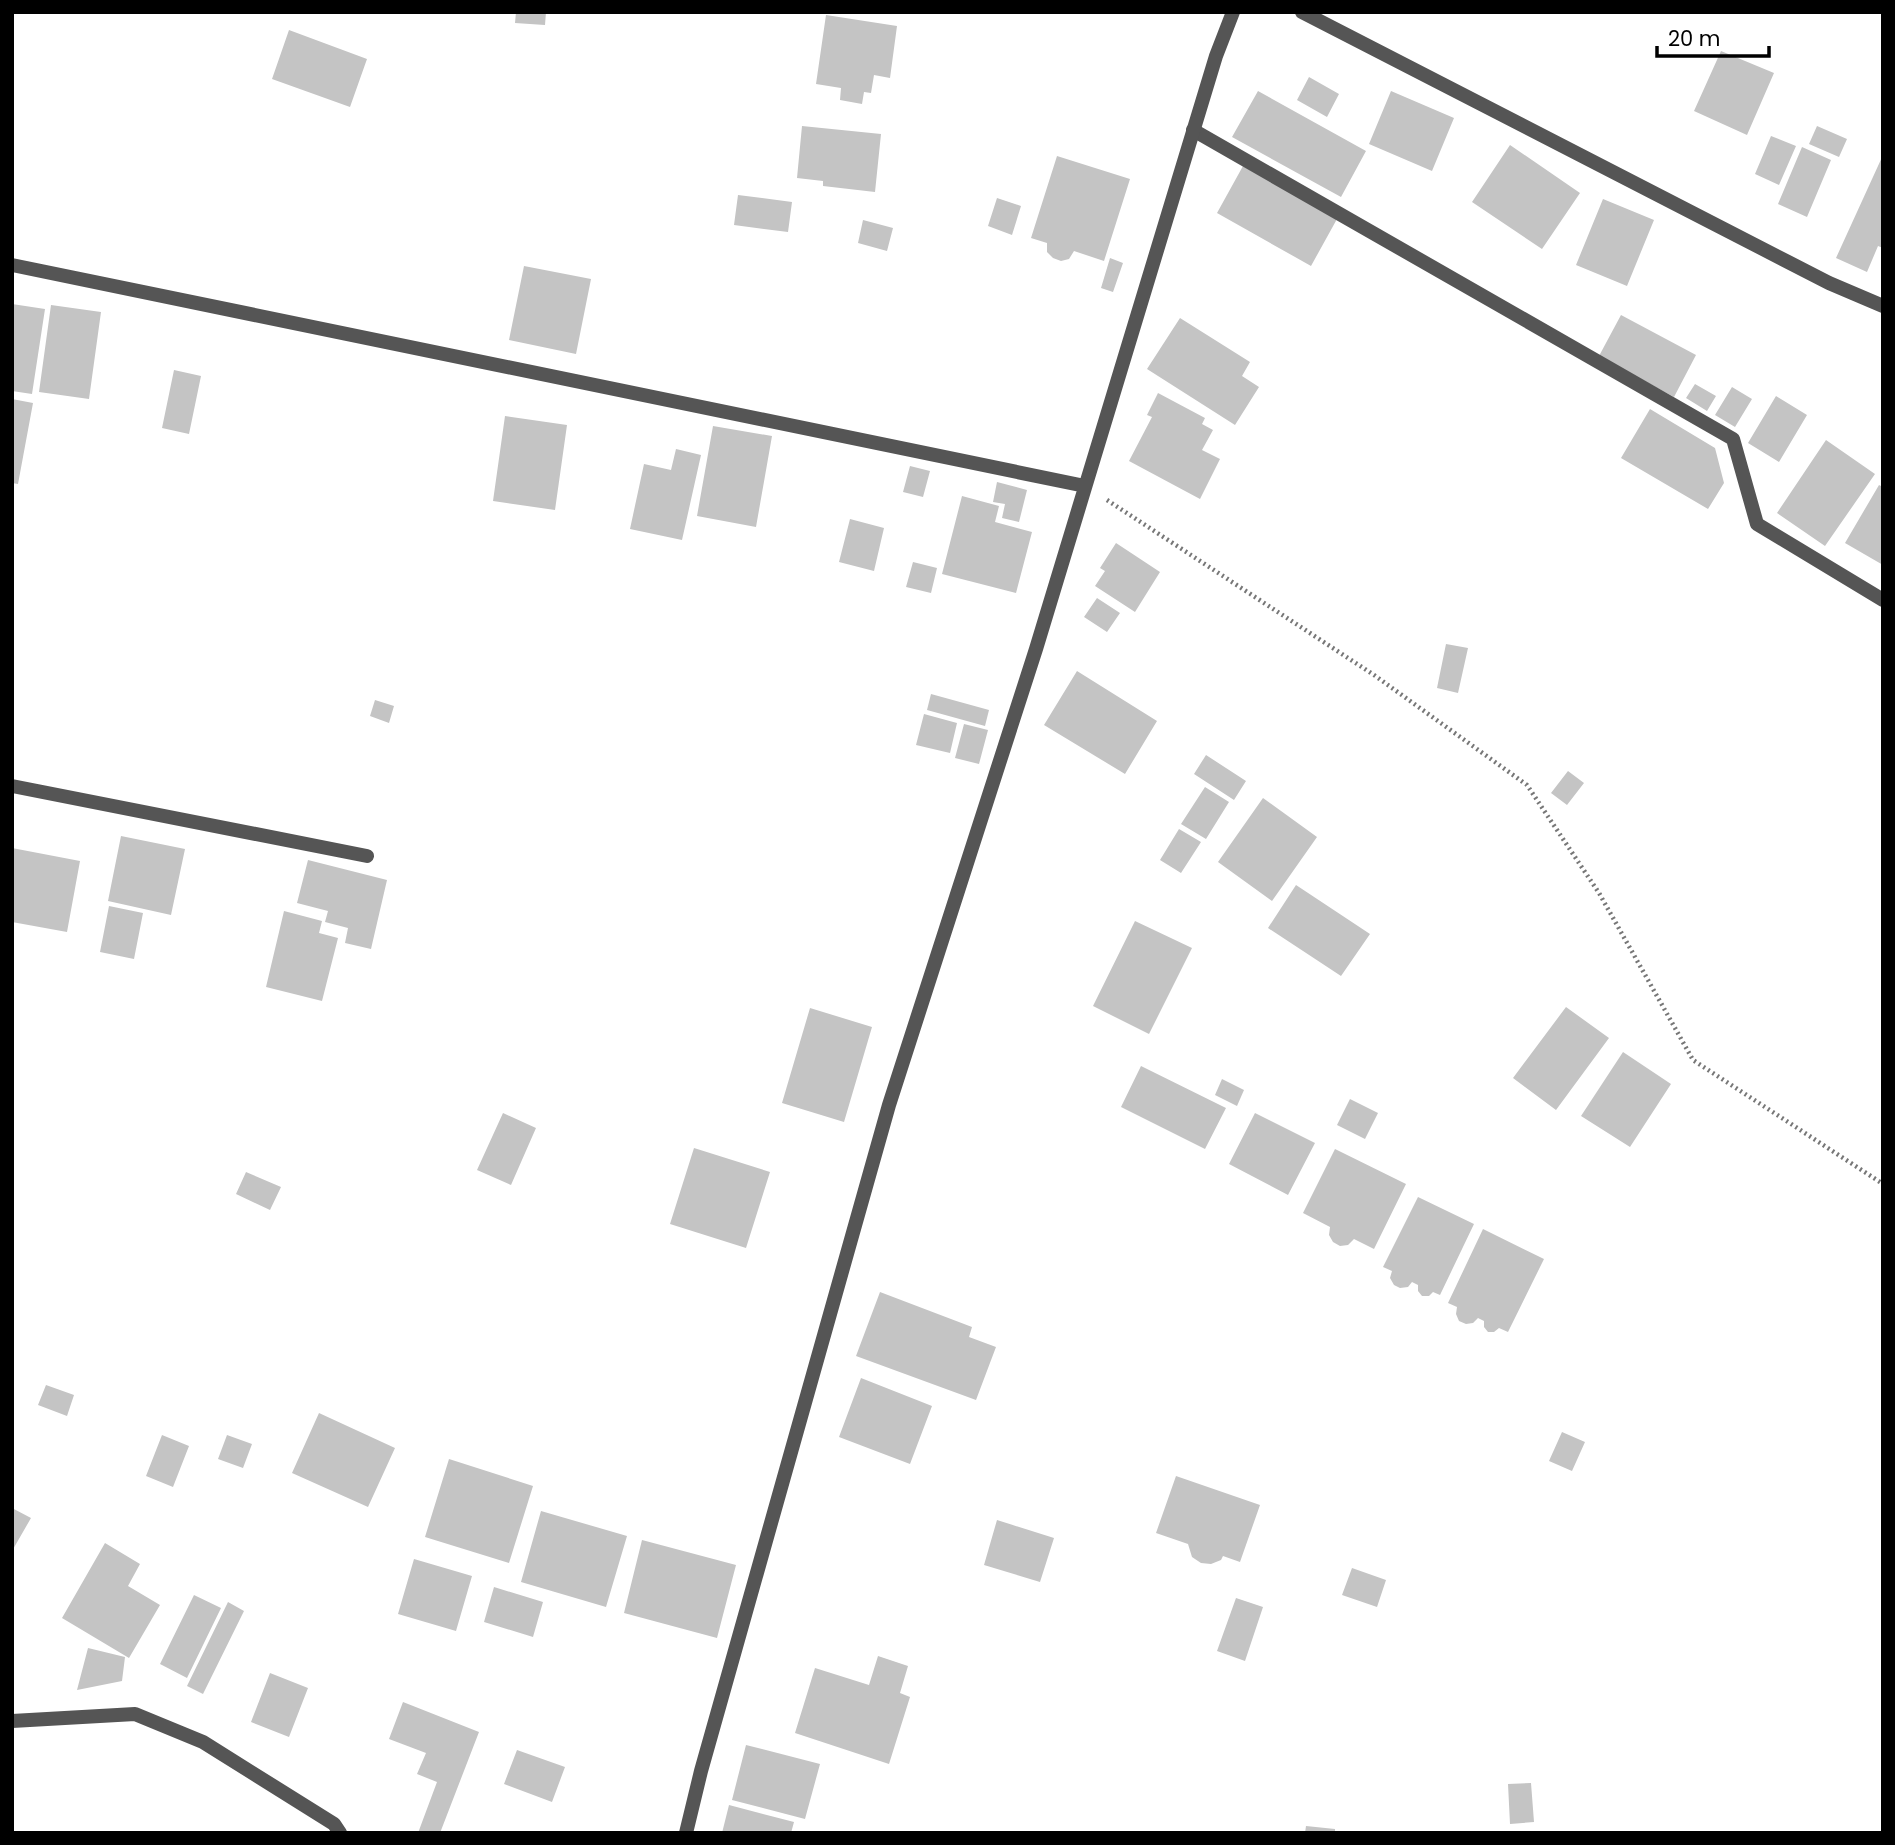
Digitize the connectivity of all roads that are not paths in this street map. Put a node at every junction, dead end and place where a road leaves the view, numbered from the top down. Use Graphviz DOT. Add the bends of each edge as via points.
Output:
graph roads {
  1 [pos="1233,12"];
  2 [pos="1302,12"];
  3 [pos="1193,130"];
  4 [pos="12,265"];
  5 [pos="1883,306"];
  6 [pos="1085,486"];
  7 [pos="1883,600"];
  8 [pos="12,786"];
  9 [pos="366,856"];
  10 [pos="12,1721"];
  11 [pos="340,1833"];
  12 [pos="686,1833"];
  1 -- 3 [label="street"];
  2 -- 5 [label="street" via="1829,283"];
  3 -- 6 [label="street"];
  3 -- 7 [label="street" via="1733,439 1757,524"];
  4 -- 6 [label="street"];
  6 -- 12 [label="street" via="889,1105"];
  8 -- 9 [label="street"];
  10 -- 11 [label="street" via="135,1714 203,1742 334,1824"];
}
